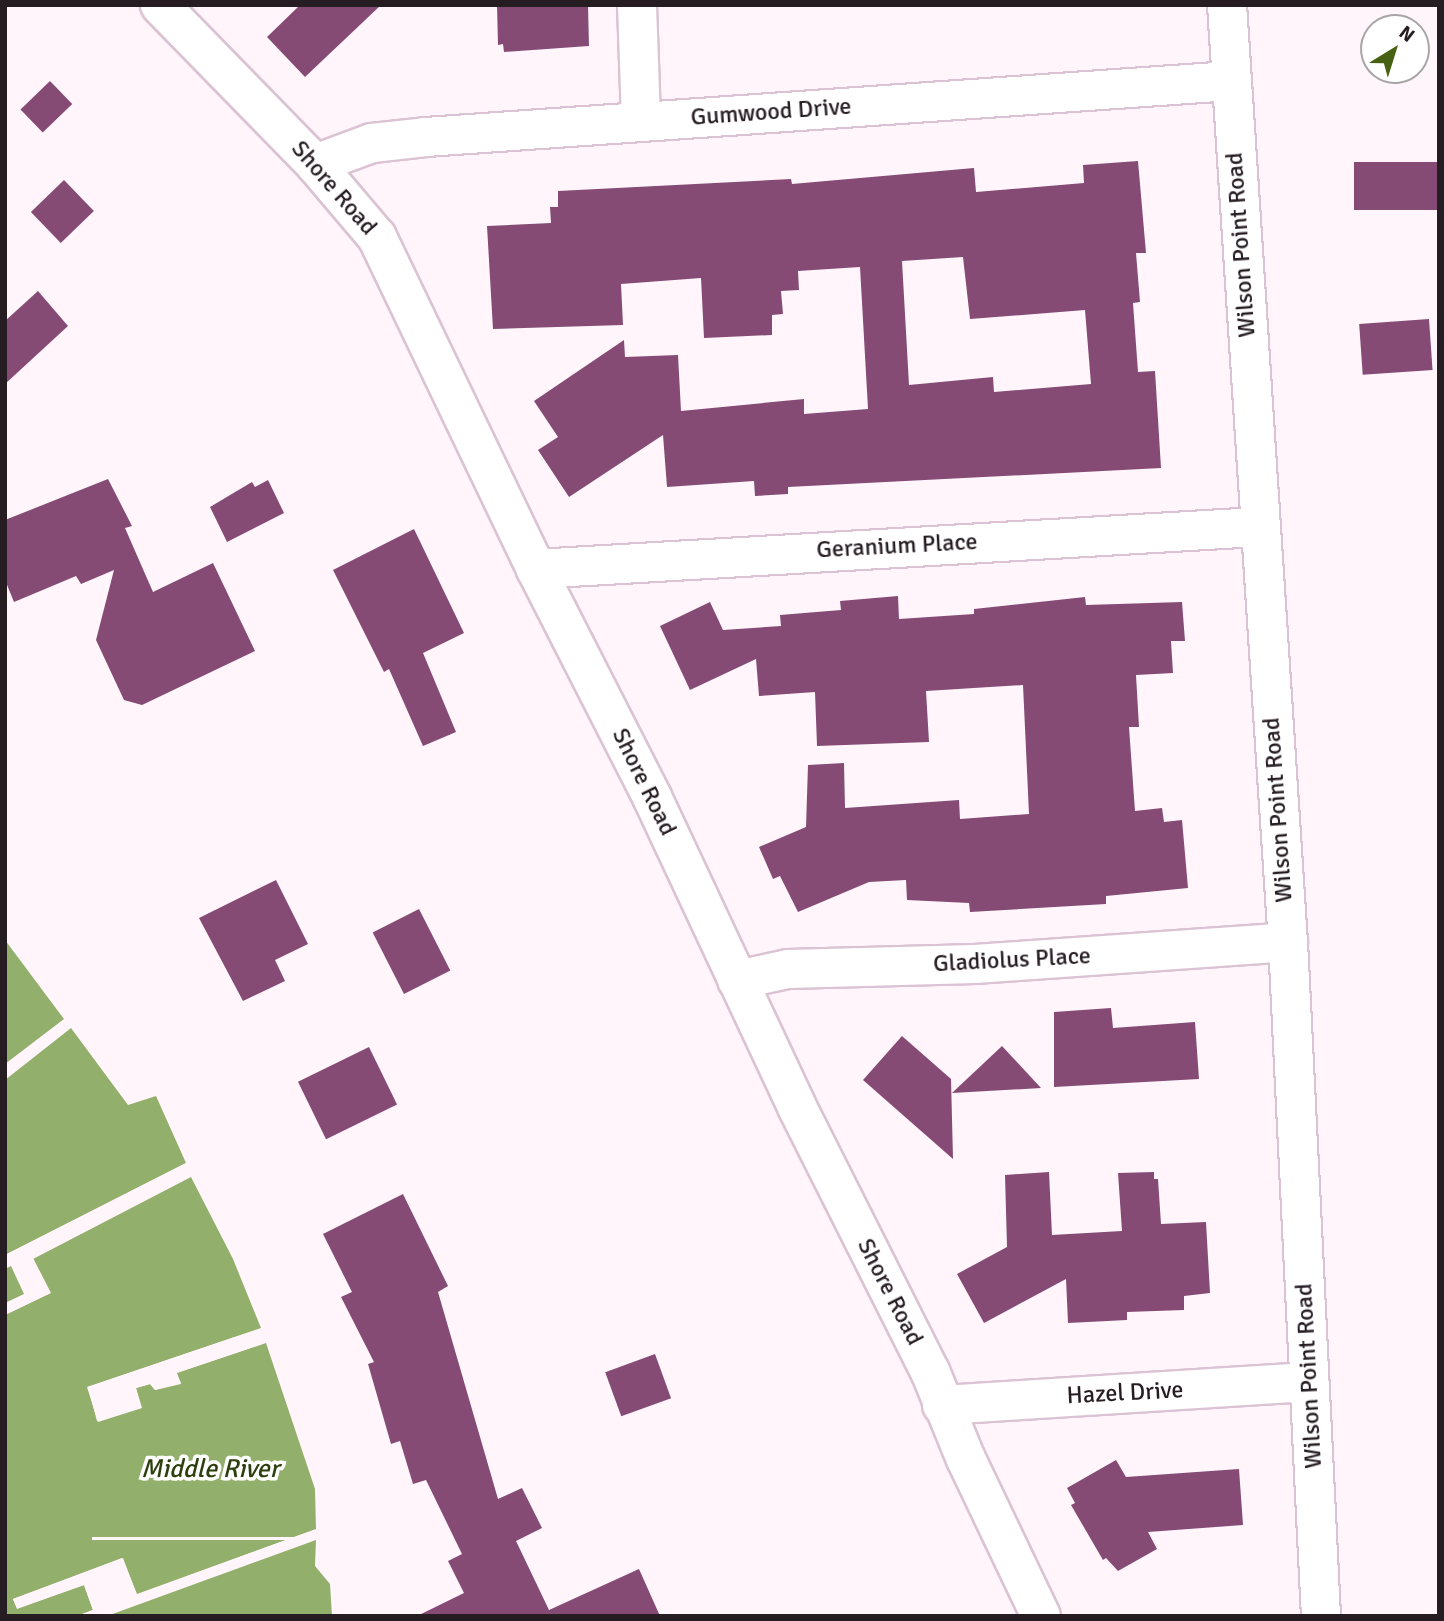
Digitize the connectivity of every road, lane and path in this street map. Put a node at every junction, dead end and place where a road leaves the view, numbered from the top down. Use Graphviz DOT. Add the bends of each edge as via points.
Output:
graph roads {
  1 [pos="160,5"];
  2 [pos="637,5"];
  3 [pos="1227,5"];
  4 [pos="192,20"];
  5 [pos="1231,81"];
  6 [pos="641,121"];
  7 [pos="315,164"];
  8 [pos="1258,527"];
  9 [pos="536,569"];
  10 [pos="1288,942"];
  11 [pos="737,980"];
  12 [pos="1308,1382"];
  13 [pos="942,1405"];
  14 [pos="1041,1616"];
  15 [pos="1321,1616"];
  1 -- 4 [label="street, Shore Road"];
  2 -- 6 [label="street"];
  3 -- 5 [label="street, Wilson Point Road"];
  4 -- 7 [label="street, Shore Road"];
  5 -- 6 [label="street, Gumwood Drive"];
  5 -- 8 [label="street, Wilson Point Road"];
  6 -- 7 [label="street, Gumwood Drive" via="372,143"];
  7 -- 9 [label="street, Shore Road" via="377,237"];
  8 -- 9 [label="street, Geranium Place"];
  8 -- 10 [label="street, Wilson Point Road"];
  9 -- 11 [label="street, Shore Road" via="640,772"];
  10 -- 11 [label="street, Gladiolus Place" via="975,964 788,969"];
  10 -- 12 [label="street, Wilson Point Road"];
  11 -- 13 [label="street, Shore Road" via="930,1371"];
  12 -- 13 [label="street, Hazel Drive"];
  12 -- 15 [label="street, Wilson Point Road"];
  13 -- 14 [label="street, Shore Road"];
}
